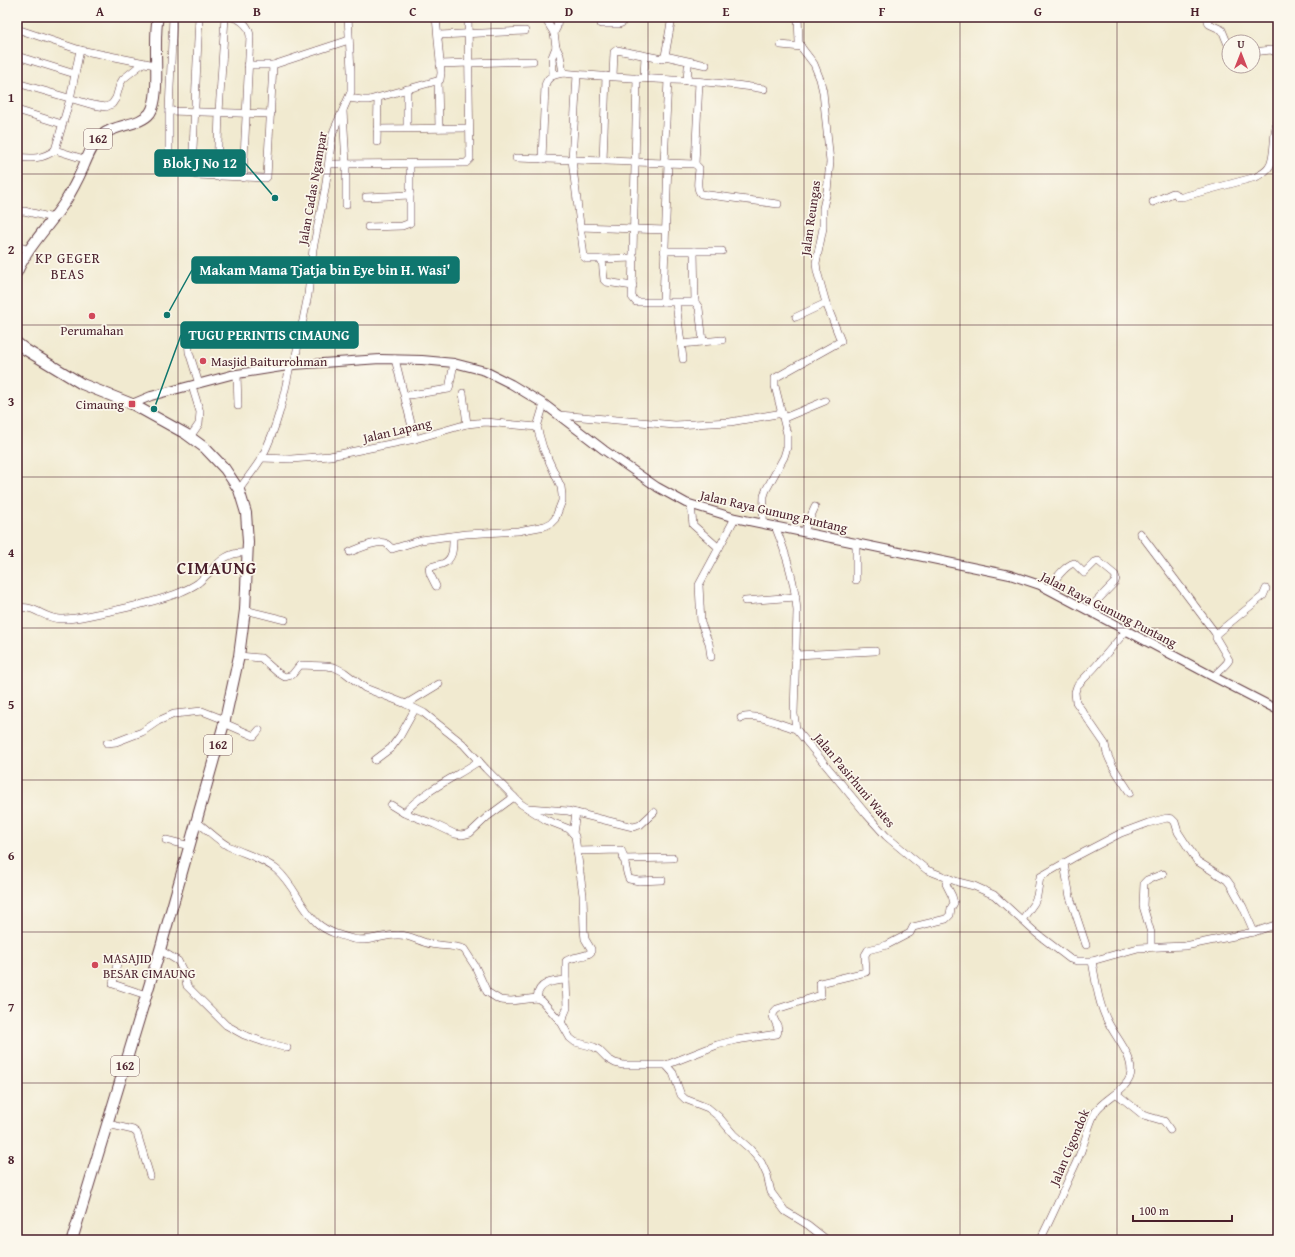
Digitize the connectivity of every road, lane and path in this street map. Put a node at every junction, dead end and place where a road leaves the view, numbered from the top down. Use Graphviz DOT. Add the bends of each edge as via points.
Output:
graph roads {
  1 [pos="158,17"];
  2 [pos="173,17"];
  3 [pos="199,17"];
  4 [pos="224,17"];
  5 [pos="232,17"];
  6 [pos="348,17"];
  7 [pos="436,17"];
  8 [pos="468,17"];
  9 [pos="544,17"];
  10 [pos="558,17"];
  11 [pos="622,17"];
  12 [pos="672,17"];
  13 [pos="798,17"];
  14 [pos="1207,17"];
  15 [pos="601,24"];
  16 [pos="17,29"];
  17 [pos="525,31"];
  18 [pos="468,33"];
  19 [pos="554,33"];
  20 [pos="1224,34"];
  21 [pos="438,35"];
  22 [pos="349,40"];
  23 [pos="781,45"];
  24 [pos="556,47"];
  25 [pos="801,47"];
  26 [pos="80,50"];
  27 [pos="1261,51"];
  28 [pos="1278,54"];
  29 [pos="17,56"];
  30 [pos="645,56"];
  31 [pos="664,56"];
  32 [pos="533,61"];
  33 [pos="143,63"];
  34 [pos="440,64"];
  35 [pos="469,64"];
  36 [pos="155,65"];
  37 [pos="248,65"];
  38 [pos="274,65"];
  39 [pos="706,66"];
  40 [pos="688,67"];
  41 [pos="563,73"];
  42 [pos="75,74"];
  43 [pos="553,75"];
  44 [pos="577,75"];
  45 [pos="609,76"];
  46 [pos="640,78"];
  47 [pos="668,80"];
  48 [pos="438,81"];
  49 [pos="687,81"];
  50 [pos="699,82"];
  51 [pos="17,83"];
  52 [pos="406,89"];
  53 [pos="764,89"];
  54 [pos="349,98"];
  55 [pos="378,98"];
  56 [pos="70,99"];
  57 [pos="17,110"];
  58 [pos="343,110"];
  59 [pos="169,111"];
  60 [pos="194,111"];
  61 [pos="219,112"];
  62 [pos="245,114"];
  63 [pos="271,114"];
  64 [pos="1278,120"];
  65 [pos="62,124"];
  66 [pos="406,128"];
  67 [pos="439,128"];
  68 [pos="469,128"];
  69 [pos="377,129"];
  70 [pos="378,142"];
  71 [pos="55,150"];
  72 [pos="17,157"];
  73 [pos="516,158"];
  74 [pos="542,158"];
  75 [pos="87,160"];
  76 [pos="572,160"];
  77 [pos="603,161"];
  78 [pos="634,162"];
  79 [pos="666,163"];
  80 [pos="329,164"];
  81 [pos="346,164"];
  82 [pos="410,164"];
  83 [pos="696,164"];
  84 [pos="192,168"];
  85 [pos="217,176"];
  86 [pos="243,178"];
  87 [pos="410,195"];
  88 [pos="366,197"];
  89 [pos="1153,202"];
  90 [pos="778,204"];
  91 [pos="346,205"];
  92 [pos="17,212"];
  93 [pos="53,218"];
  94 [pos="368,227"];
  95 [pos="580,227"];
  96 [pos="634,230"];
  97 [pos="665,230"];
  98 [pos="17,246"];
  99 [pos="29,250"];
  100 [pos="664,251"];
  101 [pos="694,251"];
  102 [pos="722,251"];
  103 [pos="634,258"];
  104 [pos="602,259"];
  105 [pos="17,272"];
  106 [pos="632,286"];
  107 [pos="663,302"];
  108 [pos="676,302"];
  109 [pos="695,302"];
  110 [pos="826,303"];
  111 [pos="796,317"];
  112 [pos="188,340"];
  113 [pos="722,340"];
  114 [pos="17,342"];
  115 [pos="703,342"];
  116 [pos="681,344"];
  117 [pos="395,359"];
  118 [pos="683,359"];
  119 [pos="454,363"];
  120 [pos="292,365"];
  121 [pos="237,374"];
  122 [pos="195,385"];
  123 [pos="463,393"];
  124 [pos="410,395"];
  125 [pos="825,401"];
  126 [pos="132,404"];
  127 [pos="544,404"];
  128 [pos="238,406"];
  129 [pos="559,415"];
  130 [pos="783,416"];
  131 [pos="467,424"];
  132 [pos="537,427"];
  133 [pos="190,437"];
  134 [pos="415,439"];
  135 [pos="262,458"];
  136 [pos="239,490"];
  137 [pos="691,505"];
  138 [pos="815,507"];
  139 [pos="735,518"];
  140 [pos="763,522"];
  141 [pos="775,526"];
  142 [pos="804,532"];
  143 [pos="1140,533"];
  144 [pos="453,536"];
  145 [pos="856,542"];
  146 [pos="719,548"];
  147 [pos="350,552"];
  148 [pos="247,553"];
  149 [pos="856,580"];
  150 [pos="436,586"];
  151 [pos="1048,589"];
  152 [pos="1266,589"];
  153 [pos="796,597"];
  154 [pos="745,601"];
  155 [pos="17,608"];
  156 [pos="246,608"];
  157 [pos="1088,610"];
  158 [pos="285,620"];
  159 [pos="1126,631"];
  160 [pos="1216,634"];
  161 [pos="874,651"];
  162 [pos="796,655"];
  163 [pos="239,656"];
  164 [pos="711,657"];
  165 [pos="1214,677"];
  166 [pos="439,684"];
  167 [pos="406,704"];
  168 [pos="415,709"];
  169 [pos="1278,710"];
  170 [pos="741,718"];
  171 [pos="225,721"];
  172 [pos="796,729"];
  173 [pos="259,730"];
  174 [pos="107,743"];
  175 [pos="375,760"];
  176 [pos="479,761"];
  177 [pos="1130,793"];
  178 [pos="514,797"];
  179 [pos="391,805"];
  180 [pos="528,808"];
  181 [pos="654,812"];
  182 [pos="404,813"];
  183 [pos="576,813"];
  184 [pos="197,822"];
  185 [pos="573,833"];
  186 [pos="166,840"];
  187 [pos="190,846"];
  188 [pos="577,851"];
  189 [pos="673,858"];
  190 [pos="624,859"];
  191 [pos="1064,864"];
  192 [pos="1163,874"];
  193 [pos="948,878"];
  194 [pos="662,880"];
  195 [pos="1022,920"];
  196 [pos="1278,924"];
  197 [pos="1254,932"];
  198 [pos="1086,945"];
  199 [pos="1152,947"];
  200 [pos="160,950"];
  201 [pos="1092,960"];
  202 [pos="117,964"];
  203 [pos="566,980"];
  204 [pos="146,995"];
  205 [pos="537,998"];
  206 [pos="561,1022"];
  207 [pos="287,1048"];
  208 [pos="666,1065"];
  209 [pos="1117,1094"];
  210 [pos="108,1124"];
  211 [pos="1170,1130"];
  212 [pos="150,1176"];
  213 [pos="72,1240"];
  214 [pos="827,1240"];
  215 [pos="1040,1240"];
  1 -- 36 [label="main road, 162"];
  2 -- 59 [label="street"];
  3 -- 60 [label="street"];
  4 -- 61 [label="street"];
  5 -- 37 [label="street" via="242,21 249,30"];
  6 -- 22 [label="street, Jalan Cadas Ngampar"];
  7 -- 21 [label="street"];
  8 -- 18 [label="street"];
  9 -- 19 [label="street"];
  10 -- 19 [label="street"];
  11 -- 15 [label="street" via="622,23"];
  12 -- 31 [label="street"];
  13 -- 25 [label="street, Jalan Reungas"];
  14 -- 20 [label="street" via="1209,24 1222,30"];
  16 -- 26 [label="street"];
  17 -- 18 [label="street"];
  18 -- 21 [label="street"];
  18 -- 35 [label="street"];
  19 -- 24 [label="street"];
  21 -- 34 [label="street"];
  22 -- 38 [label="street"];
  22 -- 54 [label="street, Jalan Cadas Ngampar"];
  23 -- 25 [label="street"];
  24 -- 41 [label="street"];
  24 -- 43 [label="street" via="552,57"];
  25 -- 110 [label="street, Jalan Reungas" via="814,64 820,79 830,153 823,228 816,263"];
  26 -- 33 [label="street"];
  26 -- 42 [label="street"];
  27 -- 28 [label="street" via="1271,50"];
  29 -- 42 [label="street"];
  30 -- 31 [label="street" via="663,59"];
  30 -- 45 [label="street" via="615,50"];
  30 -- 46 [label="street"];
  31 -- 39 [label="street"];
  32 -- 35 [label="street"];
  33 -- 36 [label="street"];
  33 -- 56 [label="street" via="123,79 116,98 106,107"];
  34 -- 35 [label="street"];
  34 -- 48 [label="street" via="441,79"];
  35 -- 68 [label="street"];
  36 -- 75 [label="main road, 162" via="156,88 150,114 102,135 94,144"];
  37 -- 38 [label="street"];
  37 -- 62 [label="street"];
  38 -- 63 [label="street"];
  40 -- 49 [label="street"];
  41 -- 43 [label="street"];
  41 -- 44 [label="street"];
  42 -- 56 [label="street"];
  43 -- 74 [label="street" via="545,86"];
  44 -- 45 [label="street"];
  44 -- 76 [label="street"];
  45 -- 46 [label="street"];
  45 -- 77 [label="street"];
  46 -- 47 [label="street"];
  46 -- 78 [label="street"];
  47 -- 49 [label="street"];
  47 -- 79 [label="street"];
  48 -- 52 [label="street"];
  48 -- 67 [label="street"];
  49 -- 50 [label="street"];
  50 -- 53 [label="street"];
  50 -- 83 [label="street"];
  51 -- 56 [label="street"];
  52 -- 55 [label="street"];
  52 -- 66 [label="street"];
  54 -- 55 [label="street"];
  54 -- 58 [label="street, Jalan Cadas Ngampar"];
  55 -- 69 [label="street"];
  56 -- 65 [label="street"];
  57 -- 65 [label="street"];
  58 -- 80 [label="street, Jalan Cadas Ngampar" via="334,130"];
  58 -- 81 [label="street"];
  59 -- 60 [label="street"];
  59 -- 84 [label="street" via="170,166"];
  60 -- 61 [label="street"];
  60 -- 84 [label="street"];
  61 -- 62 [label="street"];
  61 -- 85 [label="street"];
  62 -- 63 [label="street"];
  62 -- 86 [label="street"];
  63 -- 86 [label="street" via="268,175 266,178"];
  64 -- 89 [label="street" via="1272,161 1265,172 1256,177 1182,197 1173,193"];
  65 -- 71 [label="street"];
  66 -- 67 [label="street"];
  66 -- 69 [label="street"];
  67 -- 68 [label="street"];
  68 -- 82 [label="street" via="470,158 466,163"];
  69 -- 70 [label="street"];
  71 -- 72 [label="street" via="35,159"];
  71 -- 75 [label="street"];
  73 -- 74 [label="street"];
  74 -- 76 [label="street"];
  75 -- 93 [label="main road, 162" via="74,187"];
  76 -- 77 [label="street"];
  76 -- 95 [label="street"];
  77 -- 78 [label="street"];
  78 -- 79 [label="street"];
  78 -- 96 [label="street"];
  79 -- 83 [label="street"];
  79 -- 97 [label="street"];
  80 -- 81 [label="street"];
  80 -- 120 [label="street, Jalan Cadas Ngampar" via="313,249 308,295"];
  81 -- 82 [label="street"];
  81 -- 91 [label="street"];
  82 -- 87 [label="street"];
  83 -- 90 [label="street" via="699,168 698,189 701,194"];
  84 -- 85 [label="street" via="193,174"];
  85 -- 86 [label="street"];
  87 -- 88 [label="street"];
  87 -- 94 [label="street" via="408,224"];
  92 -- 93 [label="street" via="24,211"];
  93 -- 99 [label="main road, 162"];
  95 -- 96 [label="street"];
  95 -- 104 [label="street" via="584,257"];
  96 -- 97 [label="street"];
  96 -- 103 [label="street"];
  97 -- 100 [label="street"];
  98 -- 99 [label="street"];
  99 -- 105 [label="main road, 162"];
  100 -- 101 [label="street"];
  100 -- 107 [label="street"];
  101 -- 102 [label="street"];
  101 -- 109 [label="street"];
  103 -- 104 [label="street"];
  103 -- 106 [label="street"];
  104 -- 106 [label="street" via="605,281"];
  106 -- 107 [label="street" via="632,298 636,302"];
  107 -- 108 [label="street"];
  108 -- 109 [label="street"];
  108 -- 116 [label="street"];
  109 -- 115 [label="street" via="699,308"];
  110 -- 111 [label="street"];
  110 -- 130 [label="street, Jalan Reungas" via="841,341 775,378"];
  112 -- 122 [label="street"];
  113 -- 115 [label="street"];
  114 -- 126 [label="main road, 162" via="82,384"];
  115 -- 116 [label="street"];
  116 -- 118 [label="street"];
  117 -- 119 [label="street, Jalan Raya Gunung Puntang"];
  117 -- 120 [label="street, Jalan Raya Gunung Puntang"];
  117 -- 134 [label="street"];
  119 -- 124 [label="street" via="449,389"];
  119 -- 127 [label="street, Jalan Raya Gunung Puntang" via="485,372"];
  120 -- 121 [label="street, Jalan Raya Gunung Puntang"];
  120 -- 135 [label="street, Jalan Cadas Ngampar" via="281,410"];
  121 -- 122 [label="street, Jalan Raya Gunung Puntang"];
  121 -- 128 [label="street"];
  122 -- 126 [label="street, Jalan Raya Gunung Puntang" via="151,396"];
  122 -- 133 [label="street" via="200,412 199,424"];
  123 -- 131 [label="street"];
  125 -- 130 [label="street"];
  126 -- 133 [label="main road, 162"];
  127 -- 129 [label="street, Jalan Raya Gunung Puntang"];
  127 -- 132 [label="street"];
  129 -- 130 [label="street" via="675,425"];
  129 -- 137 [label="street, Jalan Raya Gunung Puntang" via="657,487"];
  130 -- 140 [label="street, Jalan Reungas" via="787,447 764,496"];
  131 -- 132 [label="street, Jalan Lapang" via="486,422"];
  131 -- 134 [label="street, Jalan Lapang"];
  132 -- 144 [label="street" via="543,448 561,487 562,501 555,519 537,528"];
  133 -- 136 [label="main road, 162" via="215,457"];
  134 -- 135 [label="street, Jalan Lapang" via="330,456"];
  135 -- 136 [label="street, Jalan Cadas Ngampar"];
  136 -- 148 [label="main road, 162" via="246,513"];
  137 -- 139 [label="street, Jalan Raya Gunung Puntang"];
  137 -- 146 [label="street" via="693,525"];
  138 -- 142 [label="street"];
  139 -- 140 [label="street, Jalan Raya Gunung Puntang"];
  139 -- 146 [label="street"];
  140 -- 141 [label="street, Jalan Raya Gunung Puntang"];
  141 -- 142 [label="street, Jalan Raya Gunung Puntang"];
  141 -- 153 [label="street, Jalan Pasirhuni Wates" via="791,572"];
  142 -- 145 [label="street, Jalan Raya Gunung Puntang"];
  143 -- 160 [label="street"];
  144 -- 147 [label="street" via="421,540 392,549 386,544 376,543"];
  144 -- 150 [label="street" via="453,549 449,559 445,563 429,568"];
  145 -- 149 [label="street"];
  145 -- 151 [label="street, Jalan Raya Gunung Puntang" via="1010,575"];
  146 -- 164 [label="street" via="699,585 701,623 710,643"];
  148 -- 155 [label="street" via="225,557 196,584 183,591 133,606 61,619 47,616 30,607"];
  148 -- 156 [label="main road, 162"];
  151 -- 157 [label="street, Jalan Raya Gunung Puntang"];
  151 -- 157 [label="street" via="1070,565 1074,563 1084,573 1098,561 1116,578"];
  152 -- 160 [label="street" via="1263,596"];
  153 -- 154 [label="street"];
  153 -- 162 [label="street, Jalan Pasirhuni Wates"];
  156 -- 158 [label="street"];
  156 -- 163 [label="main road, 162"];
  157 -- 159 [label="street, Jalan Raya Gunung Puntang"];
  159 -- 165 [label="street, Jalan Raya Gunung Puntang"];
  159 -- 177 [label="street" via="1077,686 1075,692 1076,702 1105,744 1110,761"];
  160 -- 165 [label="street" via="1229,660"];
  161 -- 162 [label="street"];
  162 -- 172 [label="street, Jalan Pasirhuni Wates"];
  163 -- 167 [label="street" via="261,658 285,677 292,675 300,665 334,667 364,688"];
  163 -- 171 [label="main road, 162"];
  165 -- 169 [label="street, Jalan Raya Gunung Puntang"];
  166 -- 167 [label="street"];
  167 -- 168 [label="street"];
  168 -- 175 [label="street" via="391,748"];
  168 -- 176 [label="street" via="443,727"];
  170 -- 172 [label="street" via="754,717"];
  171 -- 173 [label="street" via="254,736"];
  171 -- 174 [label="street" via="202,711 174,714 142,732"];
  171 -- 184 [label="main road, 162"];
  172 -- 193 [label="street, Jalan Pasirhuni Wates" via="886,836 927,870"];
  176 -- 178 [label="street"];
  176 -- 182 [label="street" via="414,802"];
  178 -- 180 [label="street"];
  178 -- 182 [label="street" via="486,817 470,833 462,835"];
  179 -- 182 [label="street"];
  180 -- 183 [label="street"];
  180 -- 185 [label="street"];
  181 -- 183 [label="street" via="636,828"];
  183 -- 185 [label="street"];
  184 -- 187 [label="main road, 162"];
  184 -- 205 [label="street" via="214,838 277,870 318,924 329,930 356,939 398,935 431,944 460,947 466,951 487,992 506,1001"];
  185 -- 188 [label="street"];
  186 -- 187 [label="street"];
  187 -- 200 [label="main road, 162"];
  188 -- 190 [label="street" via="621,850"];
  188 -- 203 [label="street" via="585,939 592,950 589,954 566,961"];
  189 -- 190 [label="street"];
  190 -- 194 [label="street" via="630,880"];
  191 -- 195 [label="street" via="1040,877 1037,896"];
  191 -- 197 [label="street" via="1121,833 1148,822 1172,819 1197,861 1228,880"];
  191 -- 198 [label="street" via="1070,897"];
  192 -- 199 [label="street" via="1144,883 1143,906 1151,933"];
  193 -- 195 [label="street, Jalan Pasirhuni Wates" via="994,895"];
  193 -- 208 [label="street" via="946,884 954,903 946,919 913,927 910,933 887,945 870,949 865,955 866,972 820,983 821,994 777,1009 772,1015 778,1026 777,1034 717,1045"];
  195 -- 201 [label="street, Jalan Pasirhuni Wates" via="1070,959"];
  196 -- 197 [label="street, Jalan Pasirhuni Wates"];
  197 -- 199 [label="street, Jalan Pasirhuni Wates" via="1185,946"];
  199 -- 201 [label="street, Jalan Pasirhuni Wates"];
  200 -- 204 [label="main road, 162"];
  200 -- 207 [label="street" via="178,961 187,986 226,1026 244,1035"];
  201 -- 209 [label="street, Jalan Cigondok" via="1102,1008 1129,1059 1131,1075"];
  202 -- 204 [label="street" via="113,984"];
  203 -- 205 [label="street" via="546,984 540,989"];
  203 -- 206 [label="street" via="567,1008"];
  204 -- 210 [label="main road, 162"];
  205 -- 206 [label="street"];
  206 -- 208 [label="street" via="575,1042 594,1047 615,1063"];
  208 -- 214 [label="street" via="673,1073 681,1095 708,1108 761,1162 771,1192 784,1211"];
  209 -- 211 [label="street" via="1143,1115 1164,1121"];
  209 -- 215 [label="street, Jalan Cigondok" via="1096,1111"];
  210 -- 212 [label="street" via="134,1130"];
  210 -- 213 [label="main road, 162"];
}
